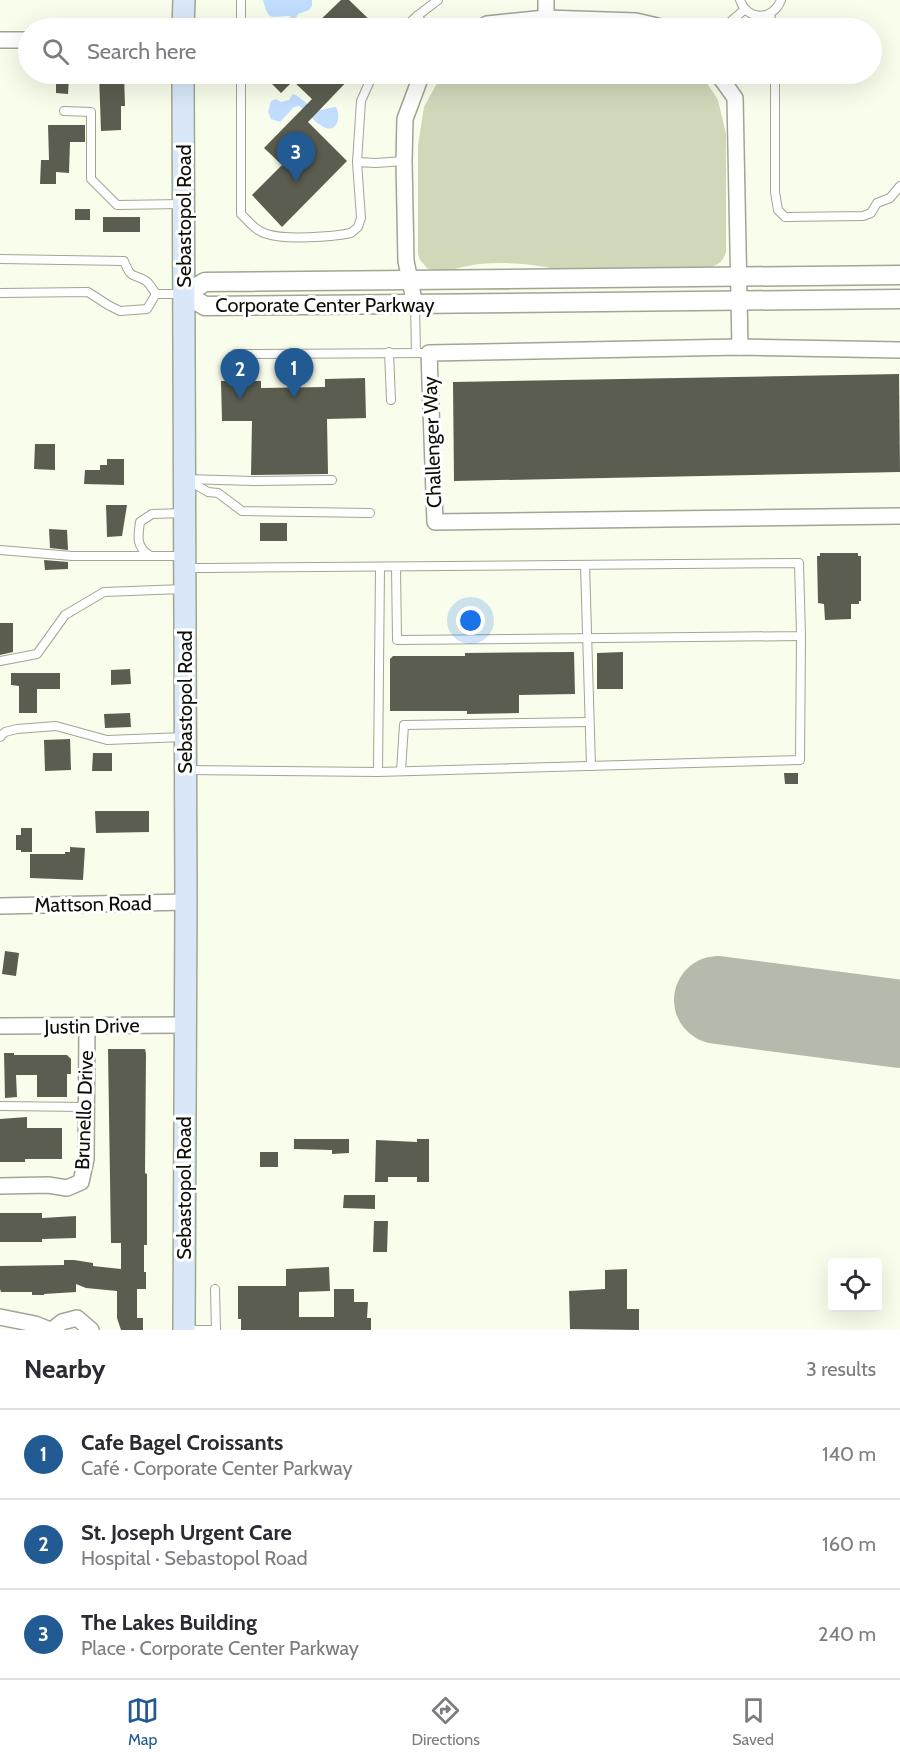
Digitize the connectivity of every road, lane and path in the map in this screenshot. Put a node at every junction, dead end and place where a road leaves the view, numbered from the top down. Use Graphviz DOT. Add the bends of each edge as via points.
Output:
graph roads {
  1 [pos="184,0"];
  2 [pos="241,0"];
  3 [pos="438,0"];
  4 [pos="546,0"];
  5 [pos="740,0"];
  6 [pos="781,0"];
  7 [pos="744,10"];
  8 [pos="770,14"];
  9 [pos="417,16"];
  10 [pos="183,18"];
  11 [pos="241,18"];
  12 [pos="546,18"];
  13 [pos="735,18"];
  14 [pos="771,18"];
  15 [pos="0,40"];
  16 [pos="18,40"];
  17 [pos="183,84"];
  18 [pos="241,84"];
  19 [pos="369,84"];
  20 [pos="418,84"];
  21 [pos="725,84"];
  22 [pos="775,84"];
  23 [pos="63,111"];
  24 [pos="404,161"];
  25 [pos="357,162"];
  26 [pos="900,186"];
  27 [pos="184,204"];
  28 [pos="0,259"];
  29 [pos="900,275"];
  30 [pos="740,276"];
  31 [pos="411,281"];
  32 [pos="0,293"];
  33 [pos="156,294"];
  34 [pos="185,294"];
  35 [pos="900,299"];
  36 [pos="740,301"];
  37 [pos="415,305"];
  38 [pos="740,347"];
  39 [pos="900,350"];
  40 [pos="389,352"];
  41 [pos="423,352"];
  42 [pos="235,354"];
  43 [pos="391,400"];
  44 [pos="185,478"];
  45 [pos="332,480"];
  46 [pos="185,513"];
  47 [pos="370,513"];
  48 [pos="900,516"];
  49 [pos="0,550"];
  50 [pos="150,556"];
  51 [pos="585,565"];
  52 [pos="380,567"];
  53 [pos="396,567"];
  54 [pos="185,571"];
  55 [pos="801,636"];
  56 [pos="586,638"];
  57 [pos="0,661"];
  58 [pos="589,722"];
  59 [pos="0,737"];
  60 [pos="185,737"];
  61 [pos="591,766"];
  62 [pos="185,770"];
  63 [pos="401,771"];
  64 [pos="378,772"];
  65 [pos="186,902"];
  66 [pos="0,906"];
  67 [pos="185,1025"];
  68 [pos="0,1026"];
  69 [pos="87,1027"];
  70 [pos="0,1106"];
  71 [pos="87,1107"];
  72 [pos="0,1186"];
  73 [pos="215,1288"];
  74 [pos="0,1317"];
  75 [pos="51,1330"];
  76 [pos="92,1330"];
  77 [pos="184,1330"];
  78 [pos="216,1330"];
  1 -- 10 [label="main road"];
  2 -- 11 [label="lane"];
  3 -- 9 [label="lane"];
  4 -- 12 [label="street"];
  5 -- 7 [label="lane"];
  6 -- 8 [label="lane"];
  7 -- 8 [label="lane" via="756,16"];
  7 -- 13 [label="lane"];
  8 -- 14 [label="lane"];
  15 -- 16 [label="street"];
  17 -- 27 [label="main road, Sebastopol Road"];
  18 -- 25 [label="lane" via="241,214 256,229 278,236 351,233 361,218"];
  19 -- 25 [label="lane" via="361,101"];
  20 -- 24 [label="street" via="405,119"];
  21 -- 30 [label="street" via="735,98"];
  22 -- 26 [label="lane" via="775,192 777,210 785,217 863,216 871,213 877,203 890,198"];
  23 -- 27 [label="lane" via="91,112 91,179 117,205"];
  24 -- 25 [label="lane"];
  24 -- 31 [label="street" via="406,261"];
  27 -- 34 [label="main road, Sebastopol Road"];
  28 -- 33 [label="lane" via="124,261 128,271 147,282"];
  29 -- 30 [label="street, Corporate Center Parkway"];
  30 -- 31 [label="street, Corporate Center Parkway"];
  30 -- 36 [label="street"];
  31 -- 34 [label="street, Corporate Center Parkway" via="204,282"];
  31 -- 37 [label="street"];
  32 -- 33 [label="lane" via="88,292 120,311 147,309"];
  33 -- 34 [label="lane"];
  34 -- 37 [label="street, Corporate Center Parkway" via="205,306"];
  34 -- 44 [label="main road, Sebastopol Road"];
  35 -- 36 [label="street, Corporate Center Parkway"];
  36 -- 37 [label="street, Corporate Center Parkway"];
  36 -- 38 [label="street"];
  37 -- 41 [label="lane"];
  38 -- 39 [label="street, Challenger Way"];
  38 -- 41 [label="street, Challenger Way"];
  40 -- 41 [label="lane"];
  40 -- 42 [label="lane"];
  40 -- 43 [label="lane"];
  41 -- 48 [label="street, Challenger Way" via="435,522"];
  44 -- 45 [label="lane"];
  44 -- 46 [label="main road, Sebastopol Road"];
  44 -- 47 [label="lane" via="208,492 218,493 242,511"];
  46 -- 50 [label="lane" via="152,514 140,522 139,543"];
  46 -- 54 [label="main road, Sebastopol Road"];
  49 -- 50 [label="lane" via="72,556"];
  50 -- 54 [label="lane"];
  51 -- 53 [label="lane"];
  51 -- 55 [label="lane" via="799,563"];
  51 -- 56 [label="lane"];
  52 -- 53 [label="lane"];
  52 -- 54 [label="lane"];
  52 -- 64 [label="lane"];
  53 -- 56 [label="lane" via="397,640"];
  54 -- 57 [label="lane" via="104,592 65,615 37,654"];
  54 -- 60 [label="main road, Sebastopol Road"];
  55 -- 56 [label="lane"];
  55 -- 61 [label="lane" via="800,760"];
  56 -- 58 [label="lane"];
  58 -- 61 [label="lane"];
  58 -- 63 [label="lane" via="404,725"];
  59 -- 60 [label="lane" via="17,729 56,726 107,740"];
  60 -- 62 [label="main road, Sebastopol Road"];
  61 -- 63 [label="lane"];
  62 -- 64 [label="lane"];
  62 -- 65 [label="main road, Sebastopol Road"];
  63 -- 64 [label="lane"];
  65 -- 66 [label="street, Mattson Road"];
  65 -- 67 [label="main road, Sebastopol Road"];
  67 -- 69 [label="street, Justin Drive"];
  67 -- 77 [label="main road, Sebastopol Road"];
  68 -- 69 [label="street, Justin Drive"];
  69 -- 71 [label="street, Brunello Drive"];
  70 -- 71 [label="lane"];
  71 -- 72 [label="street, Brunello Drive" via="86,1160 81,1182 68,1188"];
  73 -- 78 [label="lane"];
  74 -- 75 [label="street"];
  75 -- 76 [label="street" via="76,1318"];
  77 -- 78 [label="lane"];
}
